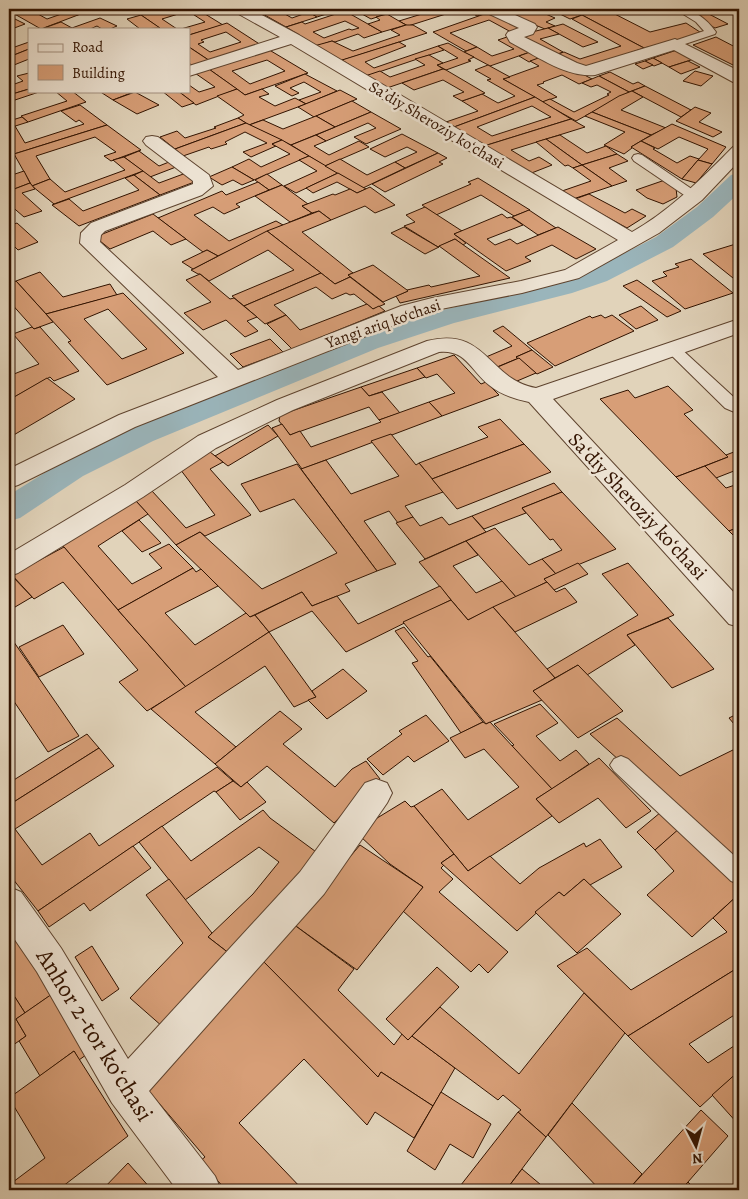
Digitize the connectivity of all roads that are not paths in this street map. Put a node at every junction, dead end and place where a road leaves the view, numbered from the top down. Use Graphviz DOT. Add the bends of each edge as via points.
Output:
graph roads {
  1 [pos="240,9"];
  2 [pos="490,9"];
  3 [pos="680,9"];
  4 [pos="293,38"];
  5 [pos="675,44"];
  6 [pos="190,71"];
  7 [pos="739,78"];
  8 [pos="152,141"];
  9 [pos="739,151"];
  10 [pos="638,158"];
  11 [pos="695,196"];
  12 [pos="632,240"];
  13 [pos="739,326"];
  14 [pos="672,349"];
  15 [pos="233,378"];
  16 [pos="537,396"];
  17 [pos="739,409"];
  18 [pos="9,479"];
  19 [pos="9,566"];
  20 [pos="739,616"];
  21 [pos="621,765"];
  22 [pos="376,792"];
  23 [pos="739,874"];
  24 [pos="9,903"];
  25 [pos="125,1090"];
  26 [pos="201,1190"];
  1 -- 4 [label="street, Saʼdiy Sheroziy koʻchasi"];
  2 -- 5 [label="street" via="528,28 514,36 516,39 578,70 595,70"];
  3 -- 5 [label="lane" via="700,20 711,32"];
  4 -- 6 [label="street"];
  4 -- 12 [label="street, Saʼdiy Sheroziy koʻchasi"];
  5 -- 7 [label="street"];
  8 -- 15 [label="street" via="202,179 203,186 98,227 91,234 90,243"];
  9 -- 11 [label="street, Yangi ariq ko‘chasi"];
  10 -- 11 [label="lane"];
  11 -- 12 [label="street, Yangi ariq ko‘chasi"];
  12 -- 15 [label="street, Yangi ariq ko‘chasi" via="572,274 417,309"];
  13 -- 14 [label="street"];
  14 -- 16 [label="street"];
  14 -- 17 [label="lane"];
  15 -- 18 [label="street, Yangi ariq ko‘chasi" via="127,421"];
  16 -- 19 [label="street" via="507,387 459,344 435,346 285,405 207,442 134,491"];
  16 -- 20 [label="street, Saʻdiy Sheroziy koʻchasi"];
  21 -- 23 [label="lane"];
  22 -- 25 [label="street" via="312,883"];
  24 -- 25 [label="street, Anhor 2-tor koʻchasi" via="49,960"];
  25 -- 26 [label="street, Anhor 2-tor koʻchasi"];
}
